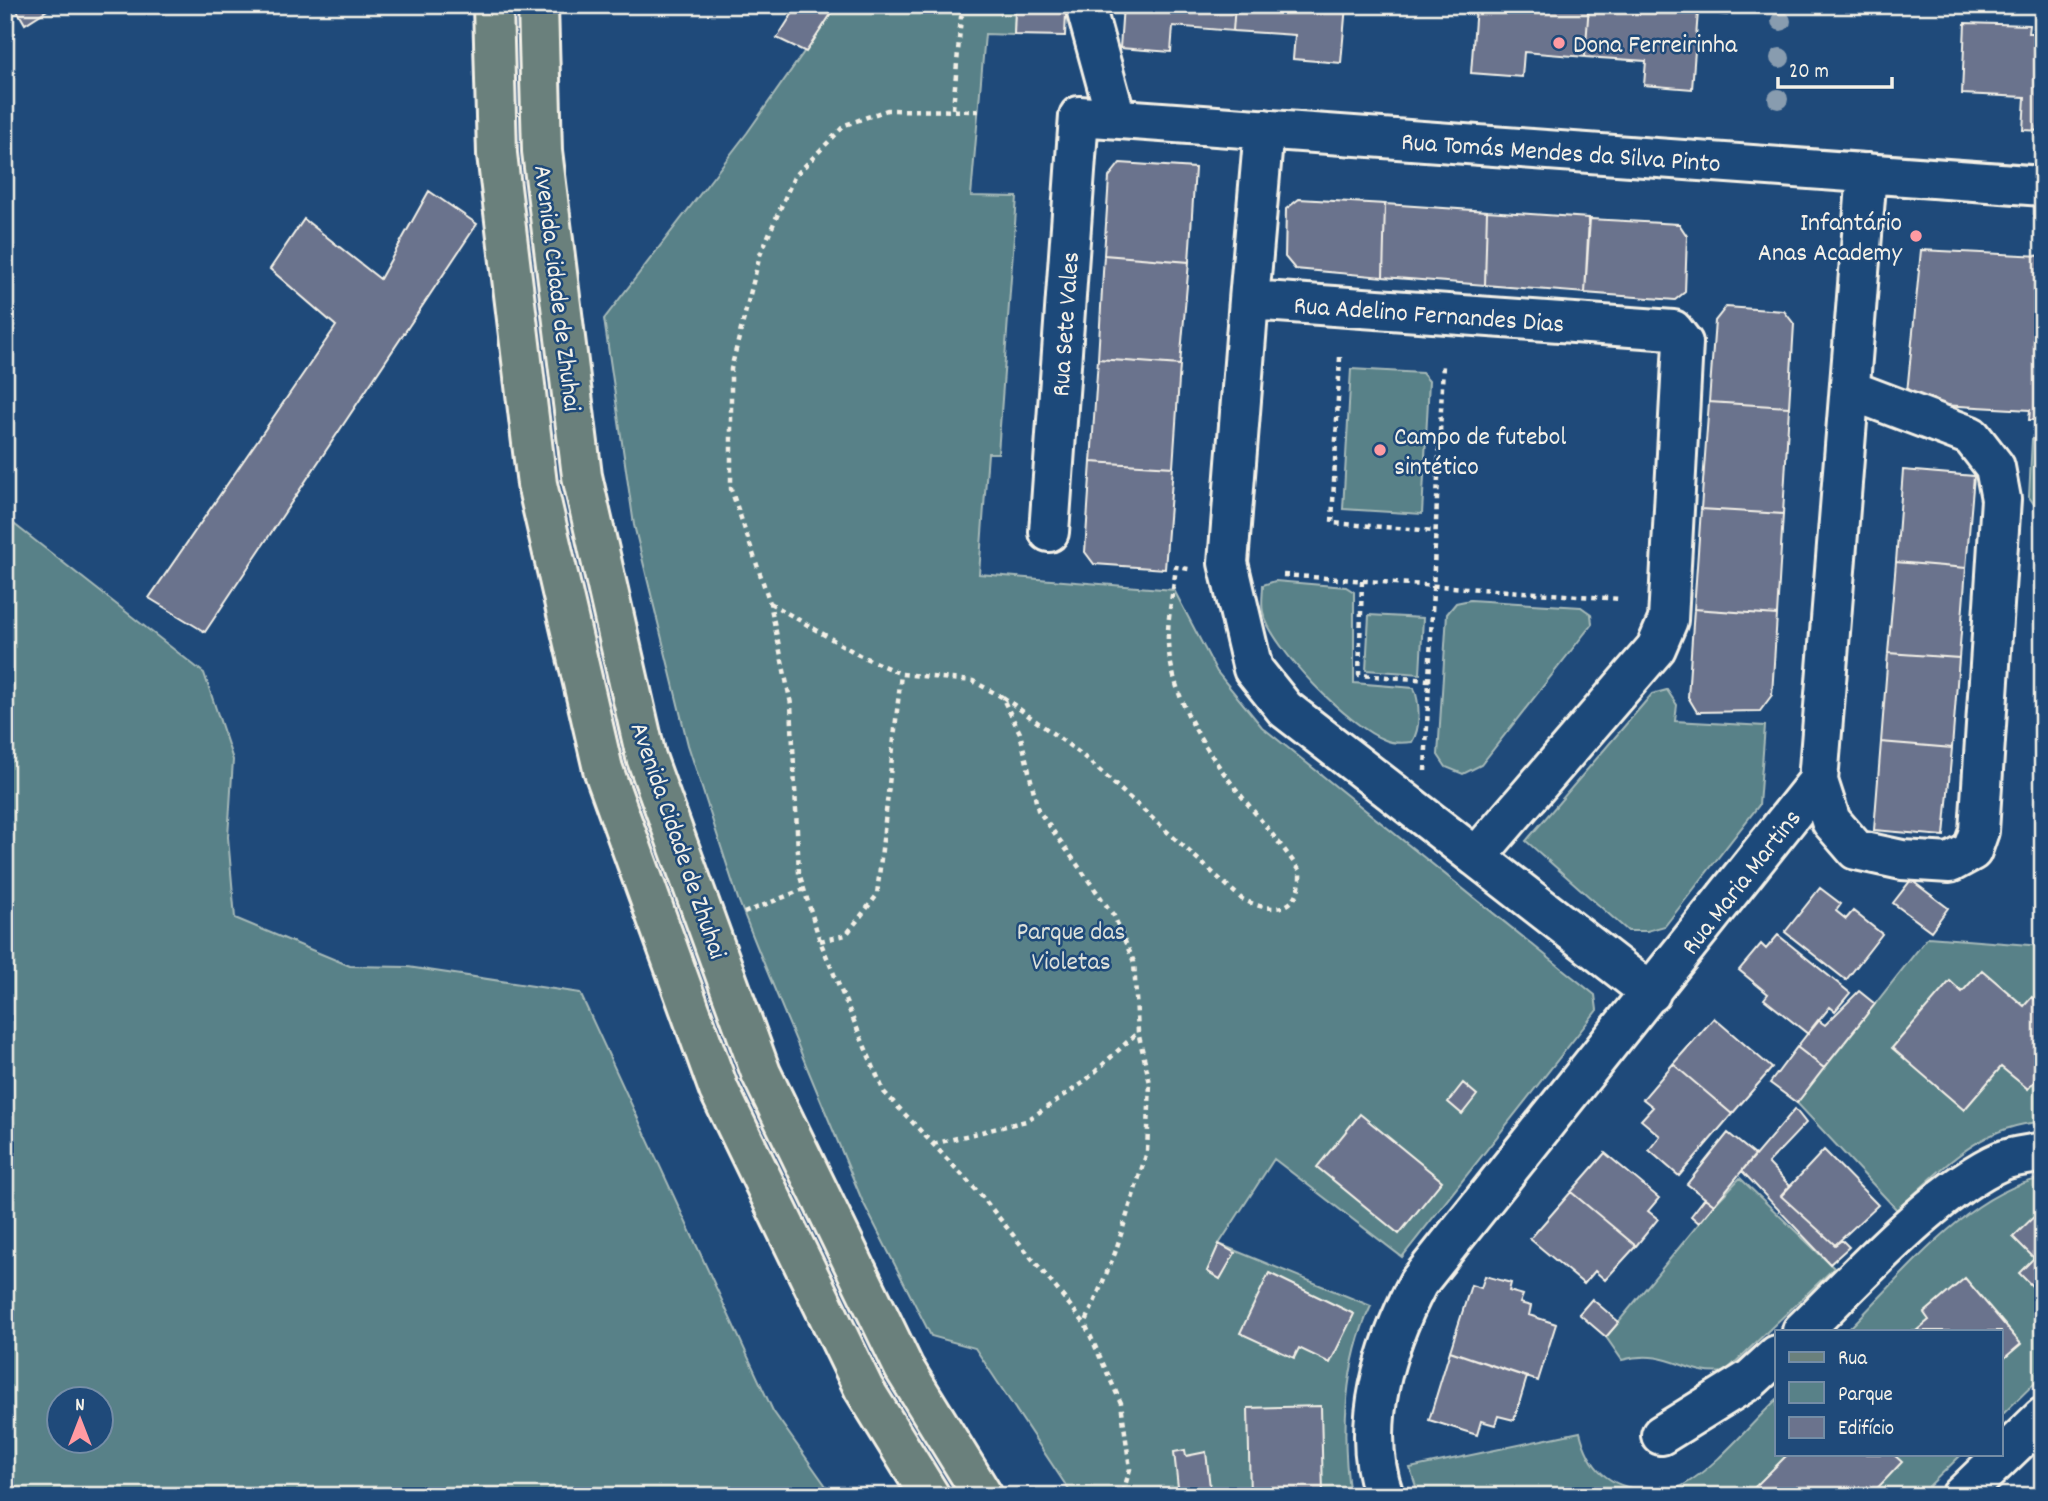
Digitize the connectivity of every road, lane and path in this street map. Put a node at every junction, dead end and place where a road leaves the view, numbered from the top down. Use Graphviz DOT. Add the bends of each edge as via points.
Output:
graph roads {
  1 [pos="493,5"];
  2 [pos="538,5"];
  3 [pos="969,5"];
  4 [pos="1085,5"];
  5 [pos="953,109"];
  6 [pos="978,111"];
  7 [pos="1097,117"];
  8 [pos="1264,129"];
  9 [pos="1867,173"];
  10 [pos="2043,186"];
  11 [pos="1249,300"];
  12 [pos="1340,357"];
  13 [pos="1443,364"];
  14 [pos="1850,390"];
  15 [pos="1435,531"];
  16 [pos="1049,532"];
  17 [pos="1198,569"];
  18 [pos="1283,575"];
  19 [pos="1362,581"];
  20 [pos="1434,586"];
  21 [pos="1621,599"];
  22 [pos="770,603"];
  23 [pos="901,674"];
  24 [pos="1430,680"];
  25 [pos="1002,697"];
  26 [pos="1425,772"];
  27 [pos="1818,781"];
  28 [pos="1476,857"];
  29 [pos="804,889"];
  30 [pos="744,914"];
  31 [pos="820,942"];
  32 [pos="1651,993"];
  33 [pos="1138,1032"];
  34 [pos="932,1144"];
  35 [pos="2043,1152"];
  36 [pos="1084,1324"];
  37 [pos="1803,1330"];
  38 [pos="1775,1357"];
  39 [pos="2043,1418"];
  40 [pos="1661,1435"];
  41 [pos="930,1496"];
  42 [pos="983,1496"];
  43 [pos="1122,1496"];
  44 [pos="1384,1496"];
  45 [pos="1961,1496"];
  1 -- 41 [label="main road, Avenida Cidade de Zhuhai" via="497,154 537,484 603,769 719,1090 864,1389"];
  2 -- 42 [label="main road, Avenida Cidade de Zhuhai" via="542,150 582,476 646,757 761,1073 904,1368"];
  3 -- 5 [label="path" via="961,18"];
  4 -- 7 [label="street, Rua Sete Vales"];
  5 -- 6 [label="path"];
  5 -- 22 [label="path" via="887,110 845,125 794,177 760,255 731,369 732,489"];
  7 -- 8 [label="street, Rua Tomás Mendes da Silva Pinto"];
  7 -- 16 [label="street, Rua Sete Vales"];
  8 -- 9 [label="street, Rua Tomás Mendes da Silva Pinto"];
  8 -- 11 [label="street"];
  9 -- 10 [label="street, Rua Tomás Mendes da Silva Pinto"];
  9 -- 14 [label="street, Rua Maria Martins"];
  11 -- 28 [label="street" via="1228,563 1253,669 1285,709"];
  11 -- 28 [label="street, Rua Adelino Fernandes Dias" via="1673,330 1683,343 1668,620 1656,648"];
  12 -- 15 [label="path" via="1332,523"];
  13 -- 15 [label="path"];
  14 -- 27 [label="street, Rua Maria Martins"];
  14 -- 27 [label="street" via="1971,436 1995,467 2001,499 1979,831 1972,851 1950,863 1902,860 1856,850 1830,821"];
  15 -- 20 [label="path"];
  17 -- 25 [label="path" via="1177,568 1169,651 1180,699 1221,774 1300,871 1301,890 1292,902 1275,909 1242,899 1081,754"];
  18 -- 19 [label="path"];
  19 -- 20 [label="path"];
  19 -- 24 [label="path" via="1359,675"];
  20 -- 21 [label="path"];
  20 -- 24 [label="path"];
  22 -- 23 [label="path"];
  22 -- 29 [label="path" via="791,704 799,873"];
  23 -- 25 [label="path" via="973,681"];
  23 -- 31 [label="path" via="877,895 846,935"];
  24 -- 26 [label="path"];
  25 -- 33 [label="path" via="1020,733 1038,810 1114,916 1134,962"];
  27 -- 32 [label="street, Rua Maria Martins"];
  28 -- 32 [label="street"];
  29 -- 30 [label="path"];
  29 -- 31 [label="path"];
  31 -- 34 [label="path" via="884,1092"];
  32 -- 44 [label="street, Rua Maria Martins" via="1418,1283 1395,1326 1380,1382 1375,1431"];
  33 -- 34 [label="path" via="1083,1083 1026,1121"];
  33 -- 36 [label="path" via="1150,1083 1147,1152 1115,1253"];
  34 -- 36 [label="path" via="979,1193"];
  35 -- 37 [label="street" via="2001,1161 1960,1187 1924,1215"];
  36 -- 43 [label="path" via="1121,1402 1130,1469"];
  38 -- 40 [label="street" via="1751,1379"];
  39 -- 45 [label="street"];
}
